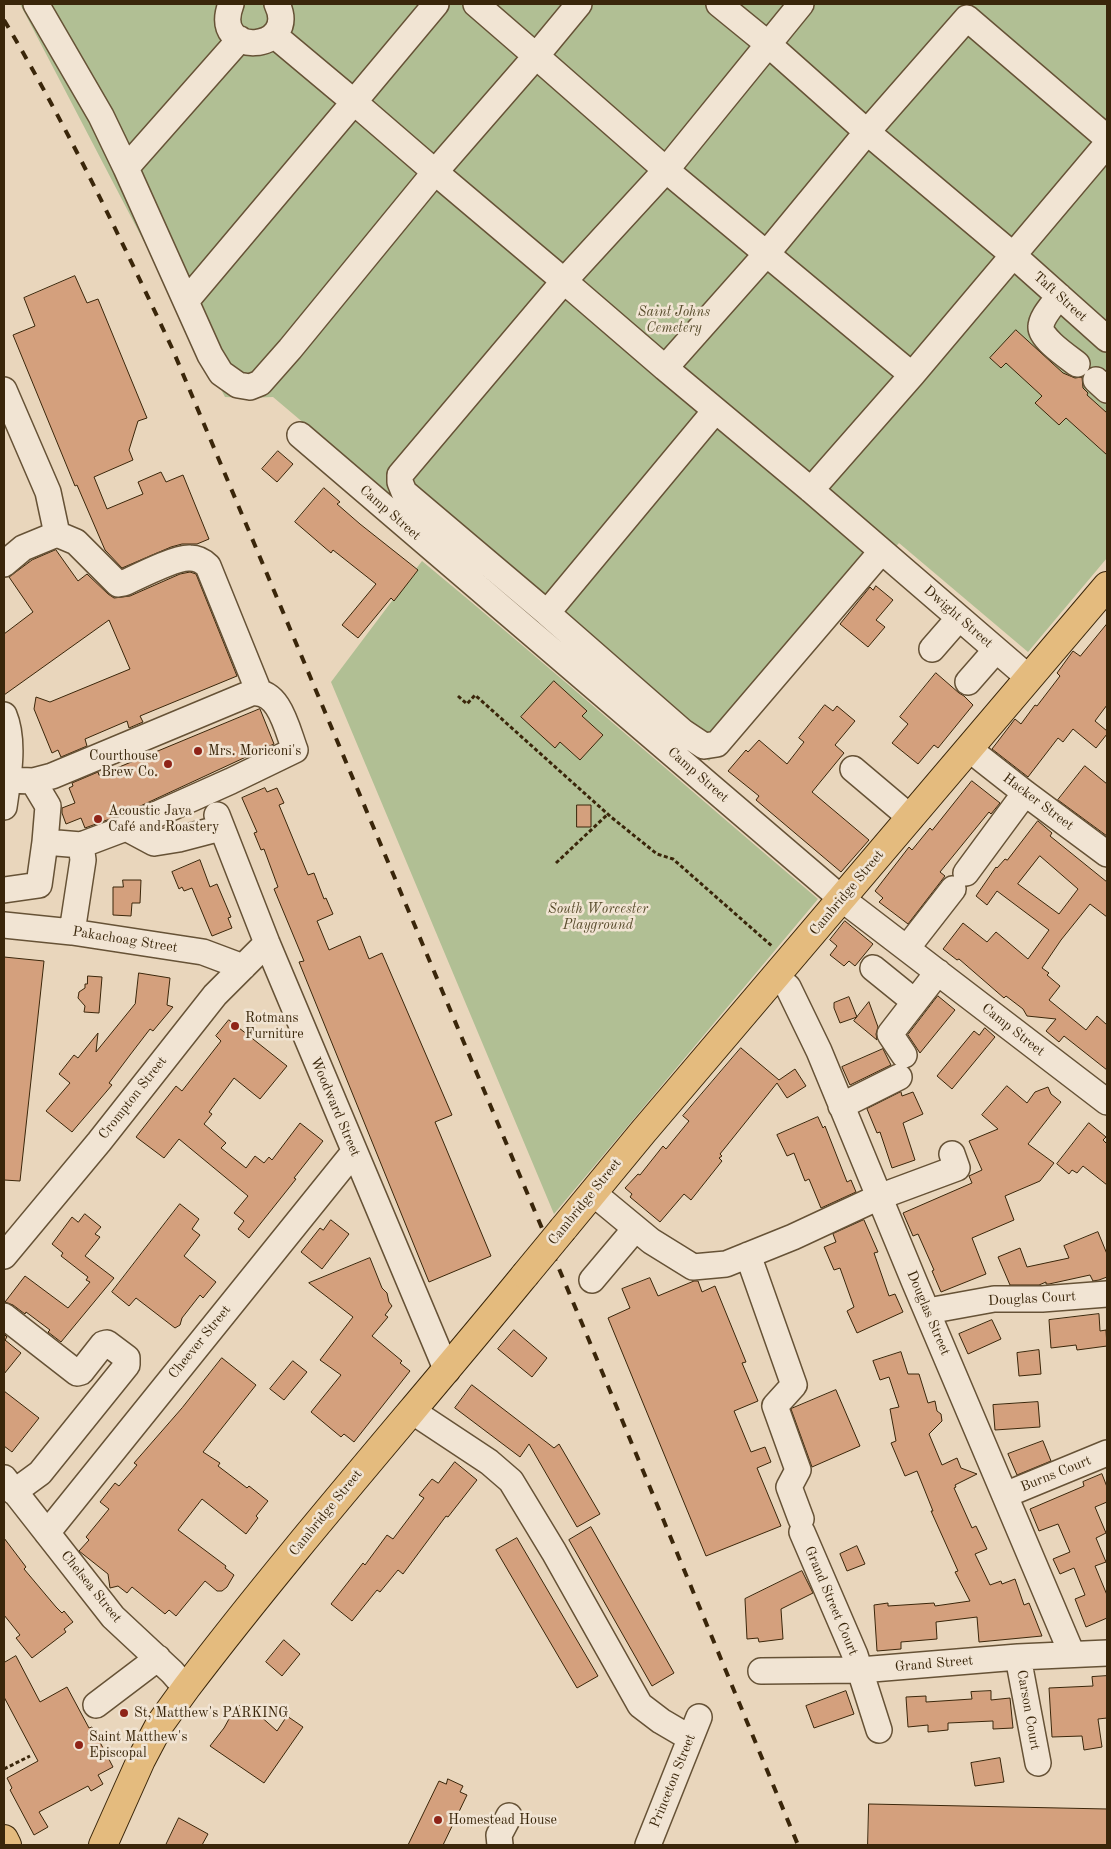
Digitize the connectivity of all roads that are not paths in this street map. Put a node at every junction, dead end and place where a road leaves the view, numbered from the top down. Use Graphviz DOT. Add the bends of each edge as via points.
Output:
graph roads {
  1 [pos="36,4"];
  2 [pos="231,4"];
  3 [pos="277,4"];
  4 [pos="436,4"];
  5 [pos="476,4"];
  6 [pos="579,4"];
  7 [pos="719,4"];
  8 [pos="801,4"];
  9 [pos="973,11"];
  10 [pos="274,35"];
  11 [pos="240,40"];
  12 [pos="768,44"];
  13 [pos="536,56"];
  14 [pos="354,102"];
  15 [pos="868,132"];
  16 [pos="1107,138"];
  17 [pos="1107,144"];
  18 [pos="126,168"];
  19 [pos="666,170"];
  20 [pos="435,172"];
  21 [pos="768,252"];
  22 [pos="1013,256"];
  23 [pos="564,281"];
  24 [pos="1059,296"];
  25 [pos="187,300"];
  26 [pos="1107,339"];
  27 [pos="1077,364"];
  28 [pos="665,368"];
  29 [pos="912,375"];
  30 [pos="4,390"];
  31 [pos="716,410"];
  32 [pos="300,434"];
  33 [pos="811,490"];
  34 [pos="56,534"];
  35 [pos="884,554"];
  36 [pos="4,564"];
  37 [pos="1107,586"];
  38 [pos="547,613"];
  39 [pos="959,618"];
  40 [pos="932,648"];
  41 [pos="996,650"];
  42 [pos="1029,678"];
  43 [pos="968,682"];
  44 [pos="259,692"];
  45 [pos="7,724"];
  46 [pos="969,749"];
  47 [pos="853,769"];
  48 [pos="8,780"];
  49 [pos="33,781"];
  50 [pos="1025,793"];
  51 [pos="4,807"];
  52 [pos="911,818"];
  53 [pos="126,828"];
  54 [pos="45,842"];
  55 [pos="81,845"];
  56 [pos="1107,854"];
  57 [pos="4,890"];
  58 [pos="842,899"];
  59 [pos="4,925"];
  60 [pos="72,932"];
  61 [pos="267,944"];
  62 [pos="907,948"];
  63 [pos="778,964"];
  64 [pos="243,967"];
  65 [pos="873,968"];
  66 [pos="938,972"];
  67 [pos="915,1002"];
  68 [pos="1107,1102"];
  69 [pos="841,1106"];
  70 [pos="354,1152"];
  71 [pos="952,1154"];
  72 [pos="592,1194"];
  73 [pos="879,1197"];
  74 [pos="636,1229"];
  75 [pos="748,1255"];
  76 [pos="4,1256"];
  77 [pos="592,1280"];
  78 [pos="1107,1294"];
  79 [pos="928,1311"];
  80 [pos="4,1316"];
  81 [pos="447,1370"];
  82 [pos="412,1411"];
  83 [pos="1107,1453"];
  84 [pos="9,1485"];
  85 [pos="1005,1495"];
  86 [pos="47,1533"];
  87 [pos="1107,1653"];
  88 [pos="1072,1654"];
  89 [pos="1018,1657"];
  90 [pos="158,1658"];
  91 [pos="860,1670"];
  92 [pos="761,1671"];
  93 [pos="186,1688"];
  94 [pos="96,1705"];
  95 [pos="879,1730"];
  96 [pos="1038,1763"];
  97 [pos="509,1816"];
  98 [pos="4,1840"];
  99 [pos="7,1845"];
  100 [pos="103,1845"];
  101 [pos="500,1845"];
  102 [pos="648,1845"];
  1 -- 18 [label="street" via="101,116"];
  2 -- 11 [label="street" via="229,27"];
  3 -- 10 [label="street" via="280,22"];
  4 -- 14 [label="street"];
  5 -- 13 [label="street"];
  6 -- 13 [label="street"];
  7 -- 12 [label="street, Taft Street"];
  8 -- 12 [label="street"];
  9 -- 15 [label="street"];
  9 -- 16 [label="street"];
  10 -- 11 [label="street" via="259,43"];
  10 -- 14 [label="street, Dwight Street"];
  11 -- 18 [label="street"];
  12 -- 15 [label="street, Taft Street"];
  12 -- 19 [label="street"];
  13 -- 19 [label="street"];
  13 -- 20 [label="street"];
  14 -- 20 [label="street, Dwight Street"];
  14 -- 25 [label="street"];
  15 -- 21 [label="street"];
  15 -- 22 [label="street, Taft Street"];
  17 -- 22 [label="street"];
  18 -- 25 [label="street"];
  19 -- 21 [label="street"];
  19 -- 23 [label="street"];
  20 -- 23 [label="street, Dwight Street"];
  20 -- 25 [label="street" via="260,382 250,387 238,385 221,373"];
  21 -- 28 [label="street"];
  21 -- 29 [label="street"];
  22 -- 24 [label="street, Taft Street"];
  22 -- 29 [label="street"];
  23 -- 28 [label="street, Dwight Street"];
  23 -- 38 [label="street" via="400,475 404,492"];
  24 -- 26 [label="street, Taft Street"];
  24 -- 27 [label="street" via="1044,317 1043,336"];
  28 -- 31 [label="street, Dwight Street"];
  29 -- 33 [label="street"];
  30 -- 34 [label="street" via="48,492"];
  31 -- 33 [label="street, Dwight Street"];
  31 -- 38 [label="street"];
  32 -- 58 [label="street, Camp Street"];
  33 -- 35 [label="street, Dwight Street"];
  34 -- 36 [label="street" via="23,548"];
  34 -- 44 [label="street" via="76,542 118,584 175,561 190,558 203,561 208,566"];
  35 -- 38 [label="street" via="718,744 704,746 683,732"];
  35 -- 39 [label="street, Dwight Street"];
  37 -- 42 [label="main road, Cambridge Street"];
  39 -- 40 [label="street"];
  39 -- 41 [label="street, Dwight Street"];
  41 -- 42 [label="street, Dwight Street"];
  41 -- 43 [label="street"];
  42 -- 46 [label="main road, Cambridge Street"];
  44 -- 49 [label="street"];
  44 -- 53 [label="street" via="276,703 295,750"];
  45 -- 48 [label="street"];
  46 -- 50 [label="street, Hacker Street"];
  46 -- 52 [label="main road, Cambridge Street"];
  47 -- 52 [label="street"];
  48 -- 49 [label="street"];
  48 -- 51 [label="street"];
  49 -- 54 [label="street" via="48,806"];
  50 -- 56 [label="street, Hacker Street"];
  50 -- 62 [label="street"];
  52 -- 58 [label="main road, Cambridge Street"];
  53 -- 55 [label="street"];
  53 -- 61 [label="street, Woodward Street" via="154,843 179,839 219,822"];
  54 -- 55 [label="street"];
  54 -- 57 [label="street" via="39,885"];
  55 -- 60 [label="street" via="83,860"];
  58 -- 62 [label="street, Camp Street"];
  58 -- 63 [label="main road, Cambridge Street"];
  59 -- 60 [label="street, Pakachoag Street"];
  60 -- 64 [label="street, Pakachoag Street" via="203,952"];
  61 -- 64 [label="street, Crompton Street"];
  61 -- 70 [label="street, Woodward Street"];
  62 -- 66 [label="street, Camp Street"];
  63 -- 69 [label="street, Douglas Street"];
  63 -- 72 [label="main road, Cambridge Street"];
  64 -- 76 [label="street, Crompton Street" via="215,995"];
  65 -- 67 [label="street"];
  66 -- 67 [label="street"];
  66 -- 68 [label="street, Camp Street"];
  67 -- 69 [label="street" via="890,1034 901,1066"];
  69 -- 73 [label="street, Douglas Street"];
  70 -- 81 [label="street, Woodward Street"];
  70 -- 86 [label="street, Cheever Street"];
  71 -- 73 [label="street" via="957,1168"];
  72 -- 74 [label="street"];
  72 -- 81 [label="main road, Cambridge Street, bridge"];
  73 -- 75 [label="street"];
  73 -- 79 [label="street, Douglas Street"];
  74 -- 75 [label="street" via="692,1267 726,1264"];
  74 -- 77 [label="street"];
  75 -- 91 [label="street, Grand Street Court" via="794,1385 775,1406 798,1470 789,1487 801,1525"];
  78 -- 79 [label="street, Douglas Court" via="994,1299"];
  79 -- 85 [label="street, Douglas Street"];
  80 -- 84 [label="street" via="77,1373 107,1342 127,1358 126,1365 40,1473"];
  81 -- 82 [label="main road, Cambridge Street"];
  82 -- 93 [label="main road, Cambridge Street" via="372,1456"];
  82 -- 102 [label="street, Princeton Street" via="511,1480 640,1705 661,1721 695,1728"];
  83 -- 85 [label="street, Burns Court"];
  84 -- 86 [label="street, Chelsea Street"];
  85 -- 88 [label="street, Douglas Street"];
  86 -- 90 [label="street, Chelsea Street" via="113,1617"];
  87 -- 88 [label="street, Grand Street"];
  88 -- 89 [label="street, Grand Street"];
  89 -- 91 [label="street, Grand Street"];
  89 -- 96 [label="street, Carson Court"];
  90 -- 93 [label="street, Chelsea Street"];
  90 -- 94 [label="street"];
  91 -- 92 [label="street, Grand Street"];
  91 -- 95 [label="street, Grand Street Court"];
  93 -- 100 [label="main road, Cambridge Street" via="160,1724 140,1760"];
  97 -- 101 [label="street" via="499,1835"];
  98 -- 99 [label="main road"];
}
